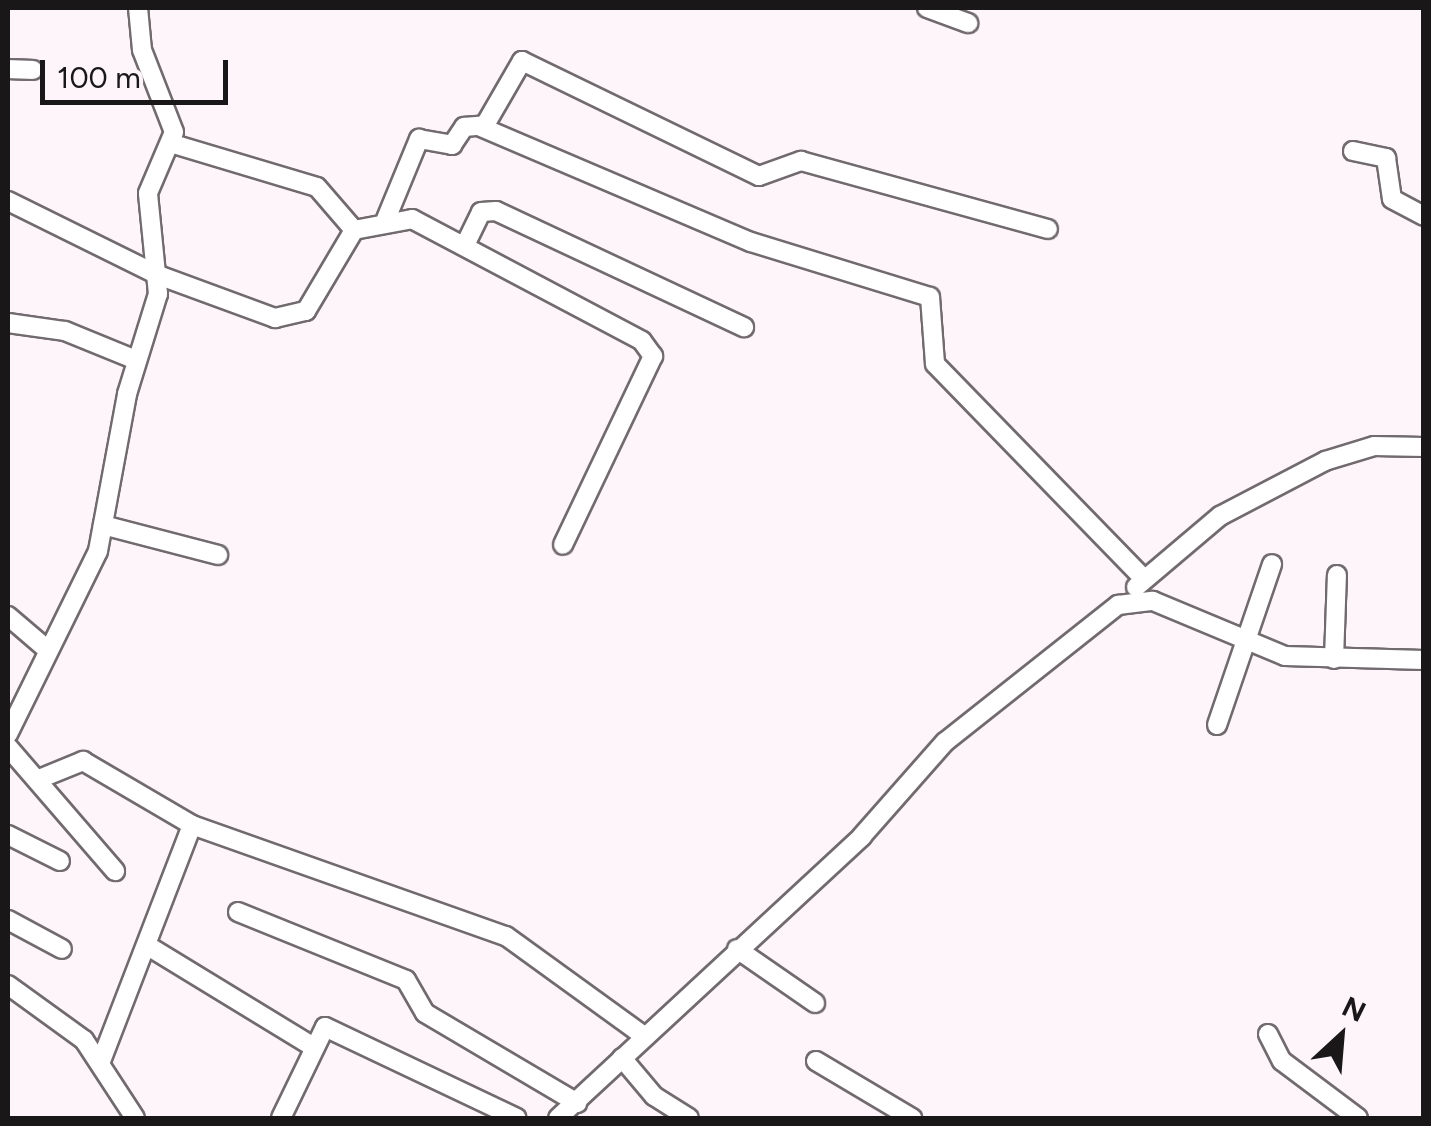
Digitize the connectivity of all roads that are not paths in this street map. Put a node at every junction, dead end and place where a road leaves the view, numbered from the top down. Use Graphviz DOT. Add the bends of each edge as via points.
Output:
graph roads {
  1 [pos="138,8"];
  2 [pos="927,8"];
  3 [pos="968,23"];
  4 [pos="8,69"];
  5 [pos="33,70"];
  6 [pos="480,127"];
  7 [pos="170,143"];
  8 [pos="1353,150"];
  9 [pos="8,200"];
  10 [pos="1424,216"];
  11 [pos="386,218"];
  12 [pos="1048,229"];
  13 [pos="354,230"];
  14 [pos="467,242"];
  15 [pos="158,275"];
  16 [pos="8,322"];
  17 [pos="744,326"];
  18 [pos="136,360"];
  19 [pos="1424,446"];
  20 [pos="103,525"];
  21 [pos="564,545"];
  22 [pos="218,555"];
  23 [pos="1272,564"];
  24 [pos="1338,574"];
  25 [pos="1144,579"];
  26 [pos="1118,605"];
  27 [pos="8,616"];
  28 [pos="1239,643"];
  29 [pos="43,646"];
  30 [pos="1334,658"];
  31 [pos="1424,660"];
  32 [pos="1217,725"];
  33 [pos="8,734"];
  34 [pos="8,747"];
  35 [pos="39,779"];
  36 [pos="192,825"];
  37 [pos="8,835"];
  38 [pos="60,862"];
  39 [pos="115,871"];
  40 [pos="238,912"];
  41 [pos="8,920"];
  42 [pos="148,946"];
  43 [pos="62,949"];
  44 [pos="737,949"];
  45 [pos="8,985"];
  46 [pos="815,1003"];
  47 [pos="1268,1034"];
  48 [pos="644,1036"];
  49 [pos="312,1046"];
  50 [pos="622,1058"];
  51 [pos="102,1061"];
  52 [pos="816,1061"];
  53 [pos="576,1103"];
  54 [pos="681,1116"];
  55 [pos="135,1118"];
  56 [pos="281,1118"];
  57 [pos="516,1118"];
  58 [pos="558,1118"];
  59 [pos="912,1118"];
  60 [pos="1358,1118"];
  1 -- 7 [label="street" via="142,50 172,120"];
  2 -- 3 [label="street"];
  4 -- 5 [label="street"];
  6 -- 11 [label="street" via="464,127 452,144 419,139"];
  6 -- 12 [label="street" via="522,60 760,176 801,161"];
  6 -- 25 [label="street" via="751,242 921,292 936,307 935,364"];
  7 -- 13 [label="street" via="317,188"];
  7 -- 15 [label="street" via="148,193"];
  8 -- 10 [label="street" via="1386,158 1392,199"];
  9 -- 15 [label="street"];
  11 -- 13 [label="street"];
  11 -- 14 [label="street"];
  13 -- 15 [label="street" via="294,318 254,314"];
  14 -- 17 [label="street" via="481,212 496,211"];
  14 -- 21 [label="street" via="650,347"];
  15 -- 18 [label="street"];
  16 -- 18 [label="street" via="64,330"];
  18 -- 20 [label="street"];
  19 -- 25 [label="street" via="1374,446 1324,460 1220,516"];
  20 -- 22 [label="street"];
  20 -- 29 [label="street" via="85,582"];
  23 -- 28 [label="street"];
  24 -- 30 [label="street"];
  25 -- 26 [label="street"];
  26 -- 28 [label="street" via="1153,601"];
  26 -- 44 [label="street" via="911,779"];
  27 -- 29 [label="street"];
  28 -- 30 [label="street"];
  28 -- 32 [label="street"];
  29 -- 33 [label="street"];
  30 -- 31 [label="street"];
  34 -- 35 [label="street"];
  35 -- 36 [label="street" via="84,760"];
  35 -- 39 [label="street"];
  36 -- 42 [label="street"];
  36 -- 48 [label="street" via="506,936"];
  37 -- 38 [label="street"];
  40 -- 53 [label="street" via="414,985 425,1013"];
  41 -- 43 [label="street"];
  42 -- 49 [label="street"];
  42 -- 51 [label="street"];
  44 -- 46 [label="street"];
  44 -- 48 [label="street"];
  45 -- 51 [label="street" via="59,1018"];
  47 -- 60 [label="street" via="1282,1061"];
  48 -- 50 [label="street"];
  49 -- 56 [label="street"];
  49 -- 57 [label="street" via="332,1028"];
  50 -- 53 [label="street"];
  50 -- 54 [label="street"];
  51 -- 55 [label="street"];
  52 -- 59 [label="street"];
  53 -- 58 [label="street"];
}
